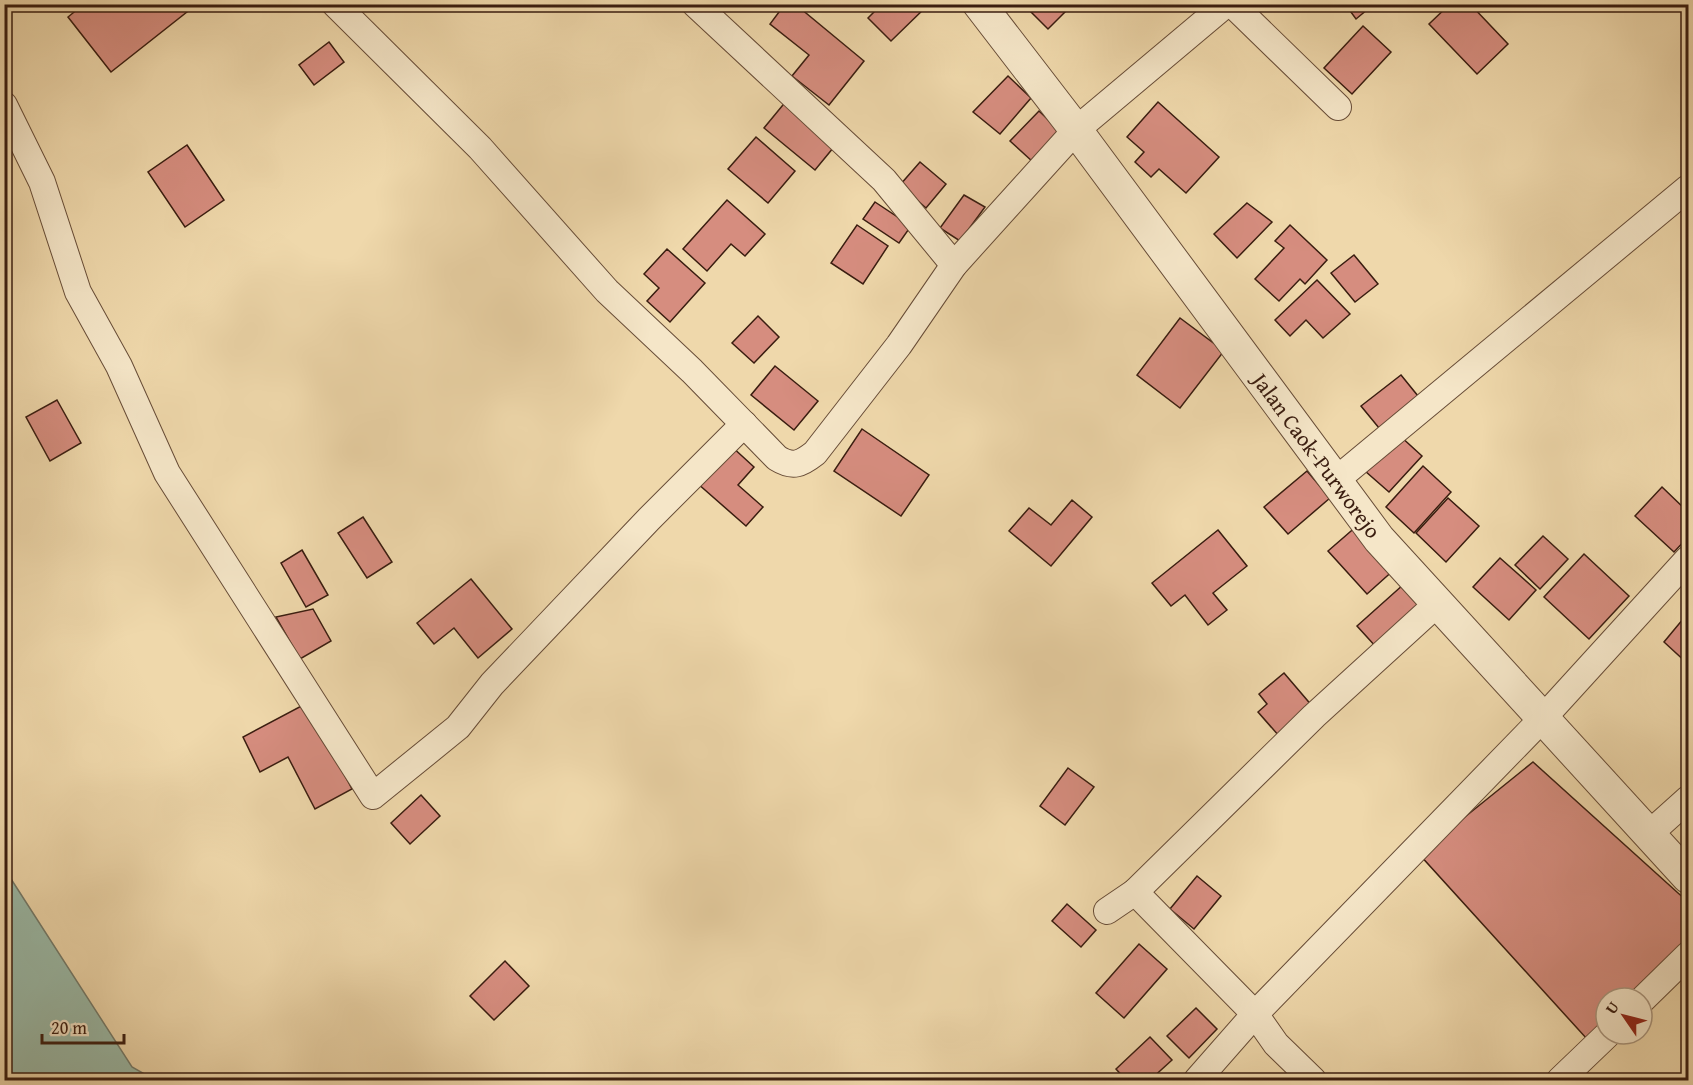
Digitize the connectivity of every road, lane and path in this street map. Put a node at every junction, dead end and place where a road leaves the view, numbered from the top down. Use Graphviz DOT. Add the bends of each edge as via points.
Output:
graph roads {
  1 [pos="334,4"];
  2 [pos="695,4"];
  3 [pos="979,4"];
  4 [pos="1226,4"];
  5 [pos="1232,4"];
  6 [pos="4,105"];
  7 [pos="1338,107"];
  8 [pos="1076,130"];
  9 [pos="1689,188"];
  10 [pos="954,265"];
  11 [pos="744,424"];
  12 [pos="1336,480"];
  13 [pos="1689,559"];
  14 [pos="1438,603"];
  15 [pos="1544,717"];
  16 [pos="1689,799"];
  17 [pos="1649,834"];
  18 [pos="1689,877"];
  19 [pos="1135,892"];
  20 [pos="1107,911"];
  21 [pos="1689,955"];
  22 [pos="1654,989"];
  23 [pos="1255,1014"];
  24 [pos="1595,1046"];
  25 [pos="1197,1080"];
  26 [pos="1313,1080"];
  27 [pos="1560,1080"];
  1 -- 11 [label="street" via="480,148 607,291"];
  2 -- 10 [label="street" via="884,180"];
  3 -- 8 [label="street, Jalan Caok-Purworejo"];
  4 -- 8 [label="street"];
  5 -- 7 [label="street"];
  6 -- 11 [label="street" via="42,183 78,292 129,386 167,473 373,796 458,727 492,684"];
  8 -- 10 [label="street"];
  8 -- 12 [label="street, Jalan Caok-Purworejo"];
  9 -- 12 [label="street"];
  10 -- 11 [label="street" via="815,453 801,464 787,464 777,458"];
  12 -- 14 [label="street, Jalan Caok-Purworejo" via="1379,539"];
  13 -- 15 [label="street"];
  14 -- 15 [label="street, Jalan Caok-Purworejo"];
  14 -- 19 [label="street" via="1314,716"];
  15 -- 17 [label="street, Jalan Caok-Purworejo"];
  15 -- 23 [label="street"];
  16 -- 17 [label="street"];
  17 -- 18 [label="street, Jalan Caok-Purworejo"];
  19 -- 20 [label="street"];
  19 -- 23 [label="street"];
  21 -- 22 [label="street"];
  23 -- 25 [label="street"];
  23 -- 26 [label="street" via="1268,1034"];
  24 -- 27 [label="street"];
}
